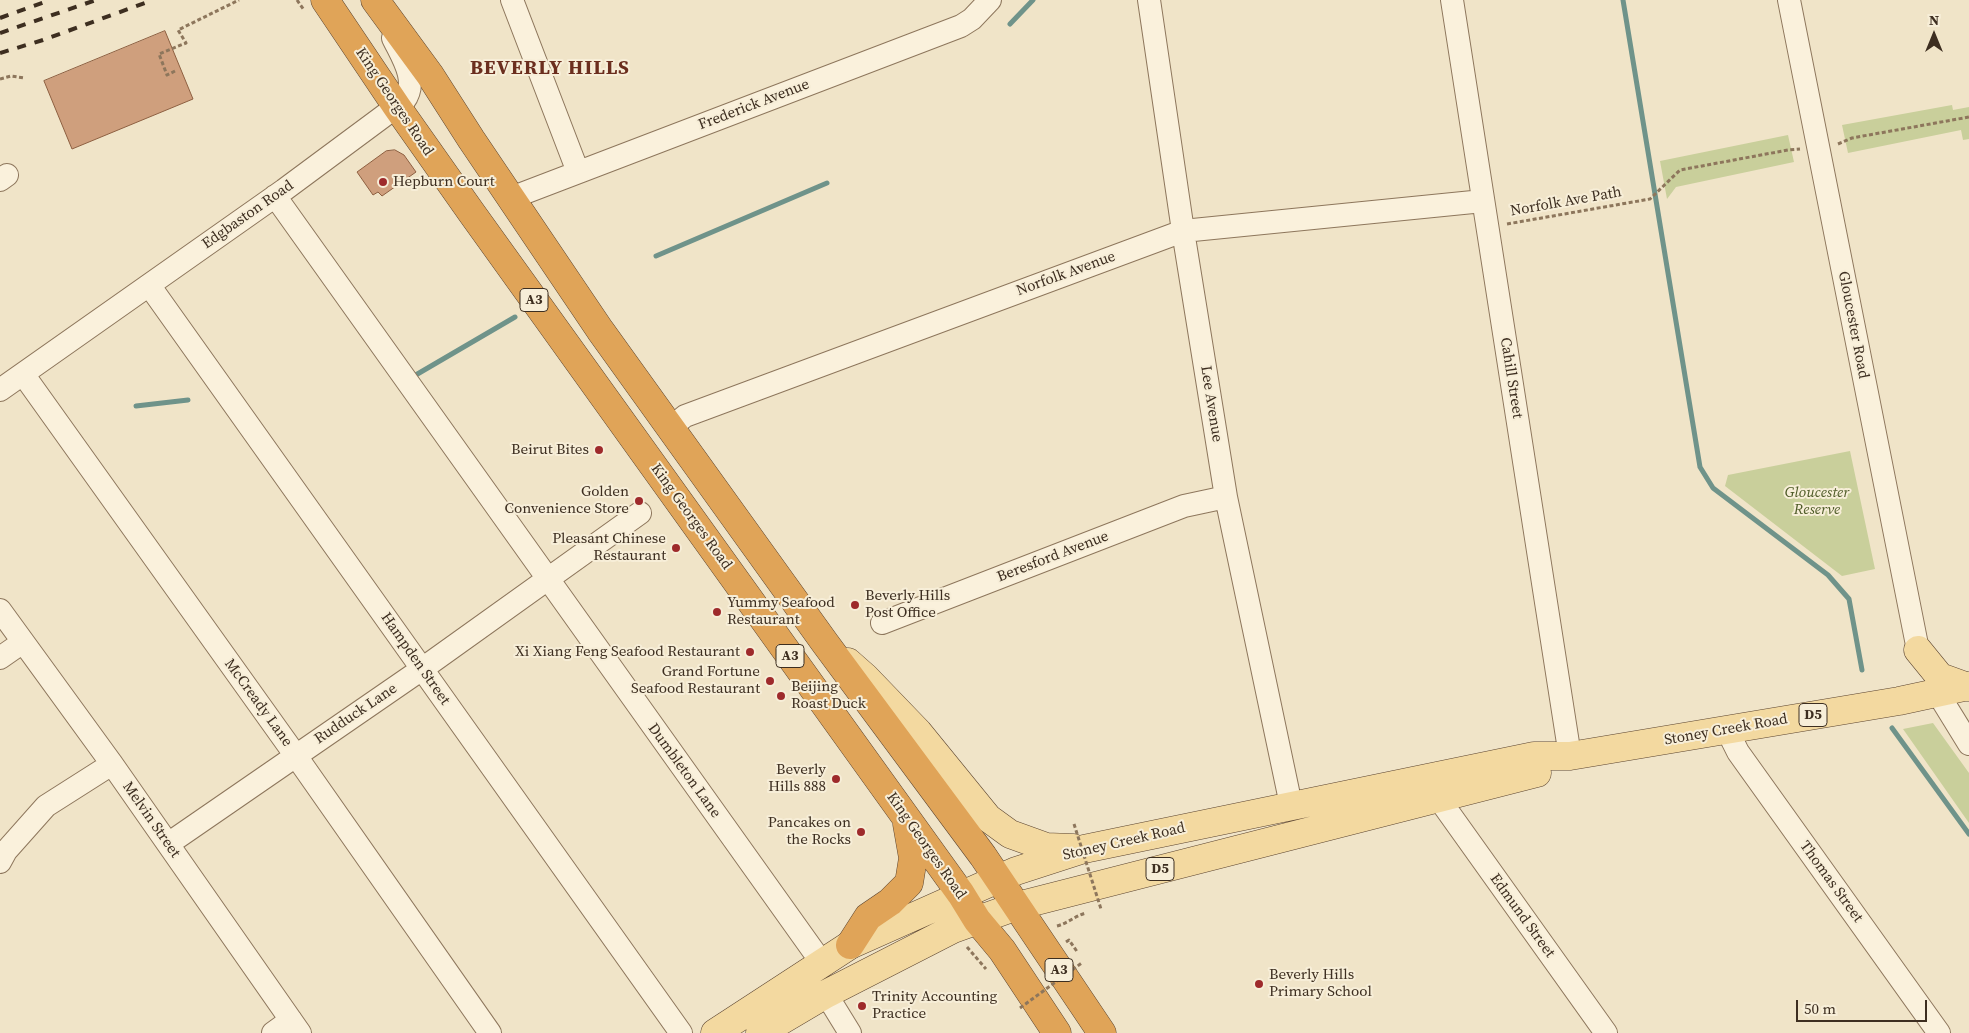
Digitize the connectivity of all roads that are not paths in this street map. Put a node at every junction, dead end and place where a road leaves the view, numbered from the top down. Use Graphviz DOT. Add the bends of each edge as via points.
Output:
graph roads {
  1 [pos="325,0"];
  2 [pos="375,0"];
  3 [pos="512,0"];
  4 [pos="990,0"];
  5 [pos="1149,0"];
  6 [pos="1452,0"];
  7 [pos="1789,0"];
  8 [pos="397,107"];
  9 [pos="578,172"];
  10 [pos="275,196"];
  11 [pos="511,198"];
  12 [pos="1483,201"];
  13 [pos="1183,230"];
  14 [pos="149,285"];
  15 [pos="23,374"];
  16 [pos="0,390"];
  17 [pos="670,428"];
  18 [pos="1226,497"];
  19 [pos="640,513"];
  20 [pos="546,579"];
  21 [pos="0,610"];
  22 [pos="882,623"];
  23 [pos="23,642"];
  24 [pos="825,643"];
  25 [pos="1918,650"];
  26 [pos="0,658"];
  27 [pos="422,669"];
  28 [pos="1968,686"];
  29 [pos="1937,692"];
  30 [pos="1902,700"];
  31 [pos="1727,730"];
  32 [pos="1969,744"];
  33 [pos="296,756"];
  34 [pos="1570,756"];
  35 [pos="112,764"];
  36 [pos="1439,799"];
  37 [pos="1291,805"];
  38 [pos="907,820"];
  39 [pos="1079,836"];
  40 [pos="168,844"];
  41 [pos="0,862"];
  42 [pos="997,878"];
  43 [pos="961,894"];
  44 [pos="1017,906"];
  45 [pos="977,920"];
  46 [pos="850,945"];
  47 [pos="822,963"];
  48 [pos="826,994"];
  49 [pos="288,1029"];
  50 [pos="1050,1031"];
  51 [pos="490,1033"];
  52 [pos="681,1033"];
  53 [pos="715,1033"];
  54 [pos="760,1033"];
  55 [pos="850,1033"];
  56 [pos="1102,1033"];
  57 [pos="1606,1033"];
  58 [pos="1939,1033"];
  1 -- 8 [label="highway, King Georges Road / A3"];
  2 -- 8 [label="street, Edgbaston Road" via="410,78 408,96"];
  2 -- 11 [label="highway, A3" via="430,75"];
  3 -- 9 [label="street"];
  4 -- 9 [label="street, Frederick Avenue" via="961,26"];
  5 -- 13 [label="street, Lee Avenue"];
  6 -- 12 [label="street, Cahill Street"];
  7 -- 25 [label="street, Gloucester Road"];
  8 -- 10 [label="street, Edgbaston Road"];
  8 -- 38 [label="highway, King Georges Road / A3"];
  9 -- 11 [label="street, Frederick Avenue"];
  10 -- 14 [label="street, Edgbaston Road"];
  10 -- 20 [label="street, Dumbleton Lane"];
  11 -- 17 [label="highway, A3"];
  12 -- 13 [label="street, Norfolk Avenue"];
  12 -- 34 [label="street, Cahill Street"];
  13 -- 17 [label="street, Norfolk Avenue" via="685,416"];
  13 -- 18 [label="street, Lee Avenue"];
  14 -- 15 [label="street, Edgbaston Road"];
  14 -- 27 [label="street, Hampden Street"];
  15 -- 16 [label="street, Edgbaston Road"];
  15 -- 33 [label="street, McCready Lane"];
  17 -- 24 [label="highway, A3"];
  18 -- 22 [label="street, Beresford Avenue" via="1184,506"];
  18 -- 37 [label="street, Lee Avenue"];
  19 -- 20 [label="street, Rudduck Lane"];
  20 -- 27 [label="street, Rudduck Lane"];
  20 -- 47 [label="street, Dumbleton Lane"];
  21 -- 23 [label="street, Melvin Street"];
  23 -- 26 [label="street"];
  23 -- 35 [label="street, Melvin Street"];
  24 -- 39 [label="main road" via="865,677 918,732 988,818 1010,834 1046,847"];
  24 -- 42 [label="highway, A3"];
  25 -- 28 [label="main road" via="1940,677"];
  25 -- 30 [label="main road"];
  27 -- 33 [label="street, Rudduck Lane"];
  27 -- 52 [label="street, Hampden Street"];
  28 -- 29 [label="main road, Stoney Creek Road / D5"];
  29 -- 30 [label="main road, Stoney Creek Road / D5"];
  29 -- 32 [label="street"];
  30 -- 31 [label="main road, Stoney Creek Road / D5"];
  31 -- 34 [label="main road, Stoney Creek Road / D5"];
  31 -- 58 [label="street, Thomas Street" via="1738,752"];
  33 -- 40 [label="street, Rudduck Lane"];
  33 -- 51 [label="street, McCready Lane"];
  34 -- 36 [label="main road, Stoney Creek Road / D5" via="1539,773"];
  34 -- 37 [label="main road, Stoney Creek Road / D5" via="1534,756"];
  35 -- 40 [label="street, Melvin Street"];
  35 -- 41 [label="street" via="46,806"];
  36 -- 44 [label="main road, Stoney Creek Road / D5"];
  36 -- 57 [label="street, Edmund Street"];
  37 -- 39 [label="main road, Stoney Creek Road / D5"];
  38 -- 43 [label="highway, King Georges Road / A3"];
  38 -- 46 [label="highway" via="913,858 909,883 868,917"];
  39 -- 42 [label="main road, Stoney Creek Road / D5"];
  40 -- 49 [label="street, Melvin Street"];
  42 -- 43 [label="main road, Stoney Creek Road"];
  42 -- 44 [label="highway, A3"];
  43 -- 45 [label="highway, King Georges Road / A3"];
  43 -- 46 [label="main road, Stoney Creek Road"];
  44 -- 45 [label="main road, Stoney Creek Road"];
  44 -- 56 [label="highway, A3"];
  45 -- 48 [label="main road, Stoney Creek Road"];
  45 -- 50 [label="highway, King Georges Road / A3" via="1002,950"];
  46 -- 47 [label="main road, Stoney Creek Road"];
  47 -- 53 [label="main road, Stoney Creek Road"];
  48 -- 54 [label="main road, Stoney Creek Road"];
  48 -- 55 [label="street"];
}
